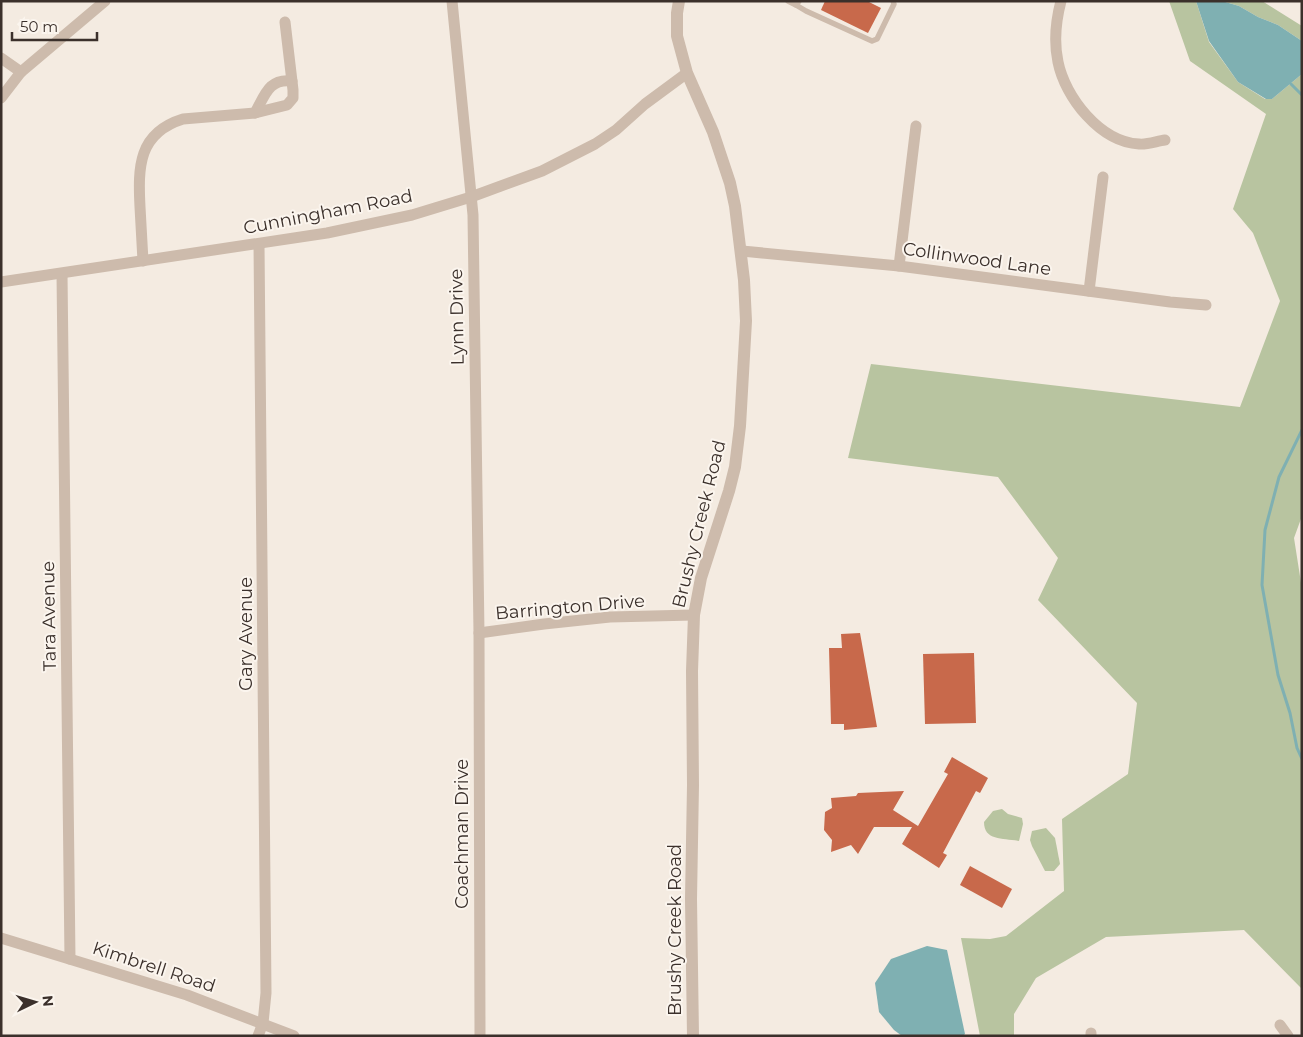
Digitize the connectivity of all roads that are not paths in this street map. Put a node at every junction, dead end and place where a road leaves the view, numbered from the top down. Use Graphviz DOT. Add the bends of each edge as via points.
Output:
graph roads {
  1 [pos="105,1"];
  2 [pos="452,1"];
  3 [pos="679,1"];
  4 [pos="788,1"];
  5 [pos="893,1"];
  6 [pos="1062,1"];
  7 [pos="798,3"];
  8 [pos="285,22"];
  9 [pos="1,58"];
  10 [pos="20,72"];
  11 [pos="687,73"];
  12 [pos="292,81"];
  13 [pos="1,98"];
  14 [pos="255,113"];
  15 [pos="916,126"];
  16 [pos="1165,140"];
  17 [pos="1103,177"];
  18 [pos="472,197"];
  19 [pos="259,244"];
  20 [pos="742,251"];
  21 [pos="143,261"];
  22 [pos="899,266"];
  23 [pos="62,274"];
  24 [pos="1,282"];
  25 [pos="1089,292"];
  26 [pos="1206,305"];
  27 [pos="694,616"];
  28 [pos="479,633"];
  29 [pos="1,938"];
  30 [pos="70,959"];
  31 [pos="263,1023"];
  32 [pos="1280,1025"];
  33 [pos="258,1036"];
  34 [pos="294,1036"];
  35 [pos="480,1036"];
  36 [pos="692,1036"];
  37 [pos="1288,1036"];
  1 -- 10 [label="street"];
  2 -- 18 [label="street, Lynn Drive"];
  3 -- 11 [label="street, Brushy Creek Road" via="677,36"];
  4 -- 7 [label="lane"];
  5 -- 7 [label="lane" via="877,39 872,41"];
  6 -- 16 [label="street" via="1056,33 1058,62 1074,99 1087,118 1122,140 1139,144"];
  8 -- 12 [label="street"];
  9 -- 10 [label="street"];
  10 -- 13 [label="street"];
  11 -- 18 [label="street, Cunningham Road" via="595,144 542,171"];
  11 -- 20 [label="street, Brushy Creek Road" via="723,160"];
  12 -- 14 [label="street" via="274,82"];
  12 -- 14 [label="street" via="293,98 288,105"];
  14 -- 21 [label="street" via="174,122 160,130 148,143 138,178"];
  15 -- 22 [label="street"];
  17 -- 25 [label="street"];
  18 -- 19 [label="street, Cunningham Road" via="364,226"];
  18 -- 28 [label="street, Lynn Drive"];
  19 -- 21 [label="street, Cunningham Road"];
  19 -- 31 [label="street, Gary Avenue" via="266,993"];
  20 -- 22 [label="street, Collinwood Lane"];
  20 -- 27 [label="street, Brushy Creek Road" via="746,321 738,446 729,491 701,578"];
  21 -- 23 [label="street, Cunningham Road"];
  22 -- 25 [label="street, Collinwood Lane"];
  23 -- 24 [label="street, Cunningham Road"];
  23 -- 30 [label="street, Tara Avenue"];
  25 -- 26 [label="street, Collinwood Lane"];
  27 -- 28 [label="street, Barrington Drive" via="610,617"];
  27 -- 36 [label="street, Brushy Creek Road"];
  28 -- 35 [label="street, Coachman Drive"];
  29 -- 30 [label="street, Kimbrell Road"];
  30 -- 31 [label="street, Kimbrell Road" via="187,995"];
  31 -- 33 [label="street, Gary Avenue"];
  31 -- 34 [label="street, Kimbrell Road"];
  32 -- 37 [label="street"];
}
